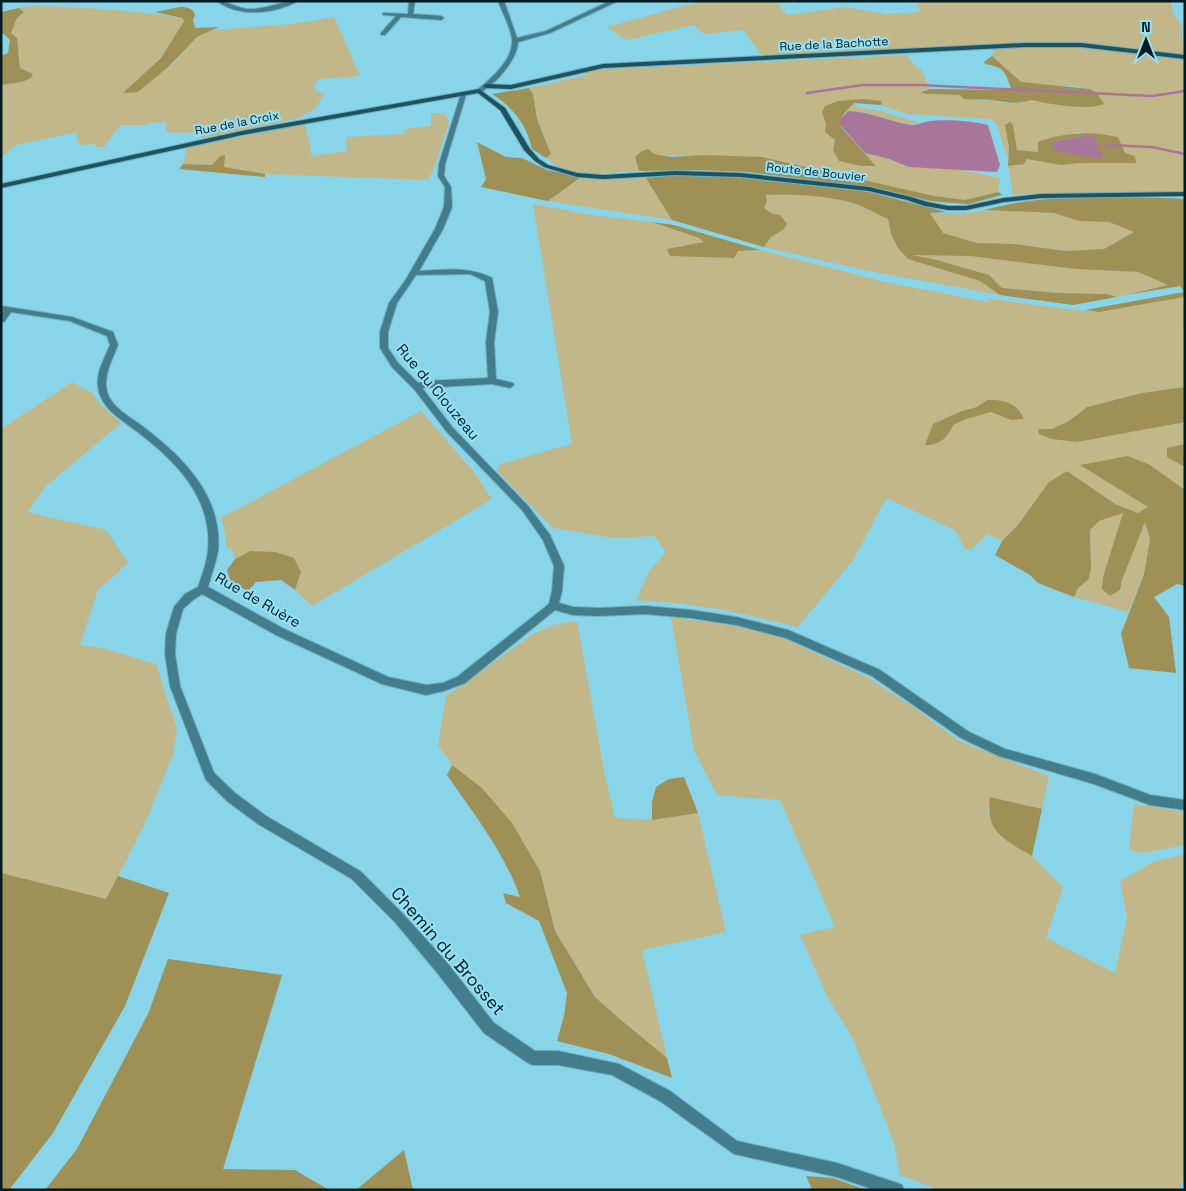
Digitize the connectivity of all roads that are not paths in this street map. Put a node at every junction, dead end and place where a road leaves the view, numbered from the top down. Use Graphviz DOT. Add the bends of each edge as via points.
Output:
graph roads {
  1 [pos="220,1"];
  2 [pos="295,1"];
  3 [pos="412,1"];
  4 [pos="501,1"];
  5 [pos="615,1"];
  6 [pos="385,14"];
  7 [pos="398,16"];
  8 [pos="410,17"];
  9 [pos="441,18"];
  10 [pos="383,34"];
  11 [pos="514,41"];
  12 [pos="1185,57"];
  13 [pos="486,86"];
  14 [pos="479,91"];
  15 [pos="463,95"];
  16 [pos="1,186"];
  17 [pos="1185,194"];
  18 [pos="413,273"];
  19 [pos="5,310"];
  20 [pos="1,320"];
  21 [pos="492,381"];
  22 [pos="510,385"];
  23 [pos="417,387"];
  24 [pos="202,589"];
  25 [pos="554,606"];
  26 [pos="1185,805"];
  27 [pos="897,1190"];
  1 -- 2 [label="street" via="239,10 259,10"];
  3 -- 8 [label="street"];
  4 -- 11 [label="street"];
  5 -- 11 [label="street" via="548,32"];
  6 -- 7 [label="street"];
  7 -- 8 [label="street"];
  7 -- 10 [label="street"];
  8 -- 9 [label="street"];
  11 -- 13 [label="street" via="511,56"];
  12 -- 13 [label="street, Rue de la Bachotte" via="1081,46 1024,45 612,66 505,88"];
  13 -- 14 [label="street"];
  14 -- 15 [label="street, Rue de la Croix"];
  14 -- 17 [label="street, Route de Bouvier" via="503,109 527,150 537,160 577,175 740,174 869,189 948,208 1041,196"];
  15 -- 16 [label="street, Rue de la Croix" via="242,133"];
  15 -- 18 [label="street, Rue du Clouzeau" via="442,164 441,176 448,187 448,207"];
  18 -- 21 [label="street" via="470,272 490,280 494,312 490,342"];
  18 -- 23 [label="street, Rue du Clouzeau" via="393,303 384,332 384,348 395,365"];
  19 -- 20 [label="street"];
  19 -- 24 [label="street, Rue de Ruère" via="72,319 110,334 114,345 101,381 106,400 183,466 211,515 213,550"];
  21 -- 22 [label="street"];
  21 -- 23 [label="street"];
  23 -- 25 [label="street, Rue du Clouzeau" via="450,430 525,508 547,538 559,566"];
  24 -- 25 [label="street, Rue de Ruère" via="280,632 386,681 426,690 444,688 462,680"];
  24 -- 27 [label="street, Chemin du Brosset" via="179,607 171,634 170,654 175,686 210,776 262,820 356,875 440,965 489,1028 533,1058 558,1058 614,1070 665,1096 734,1147 837,1170"];
  25 -- 26 [label="street" via="572,611 645,610 691,614 788,634 876,673 965,735 1003,753 1095,779 1150,800"];
}
